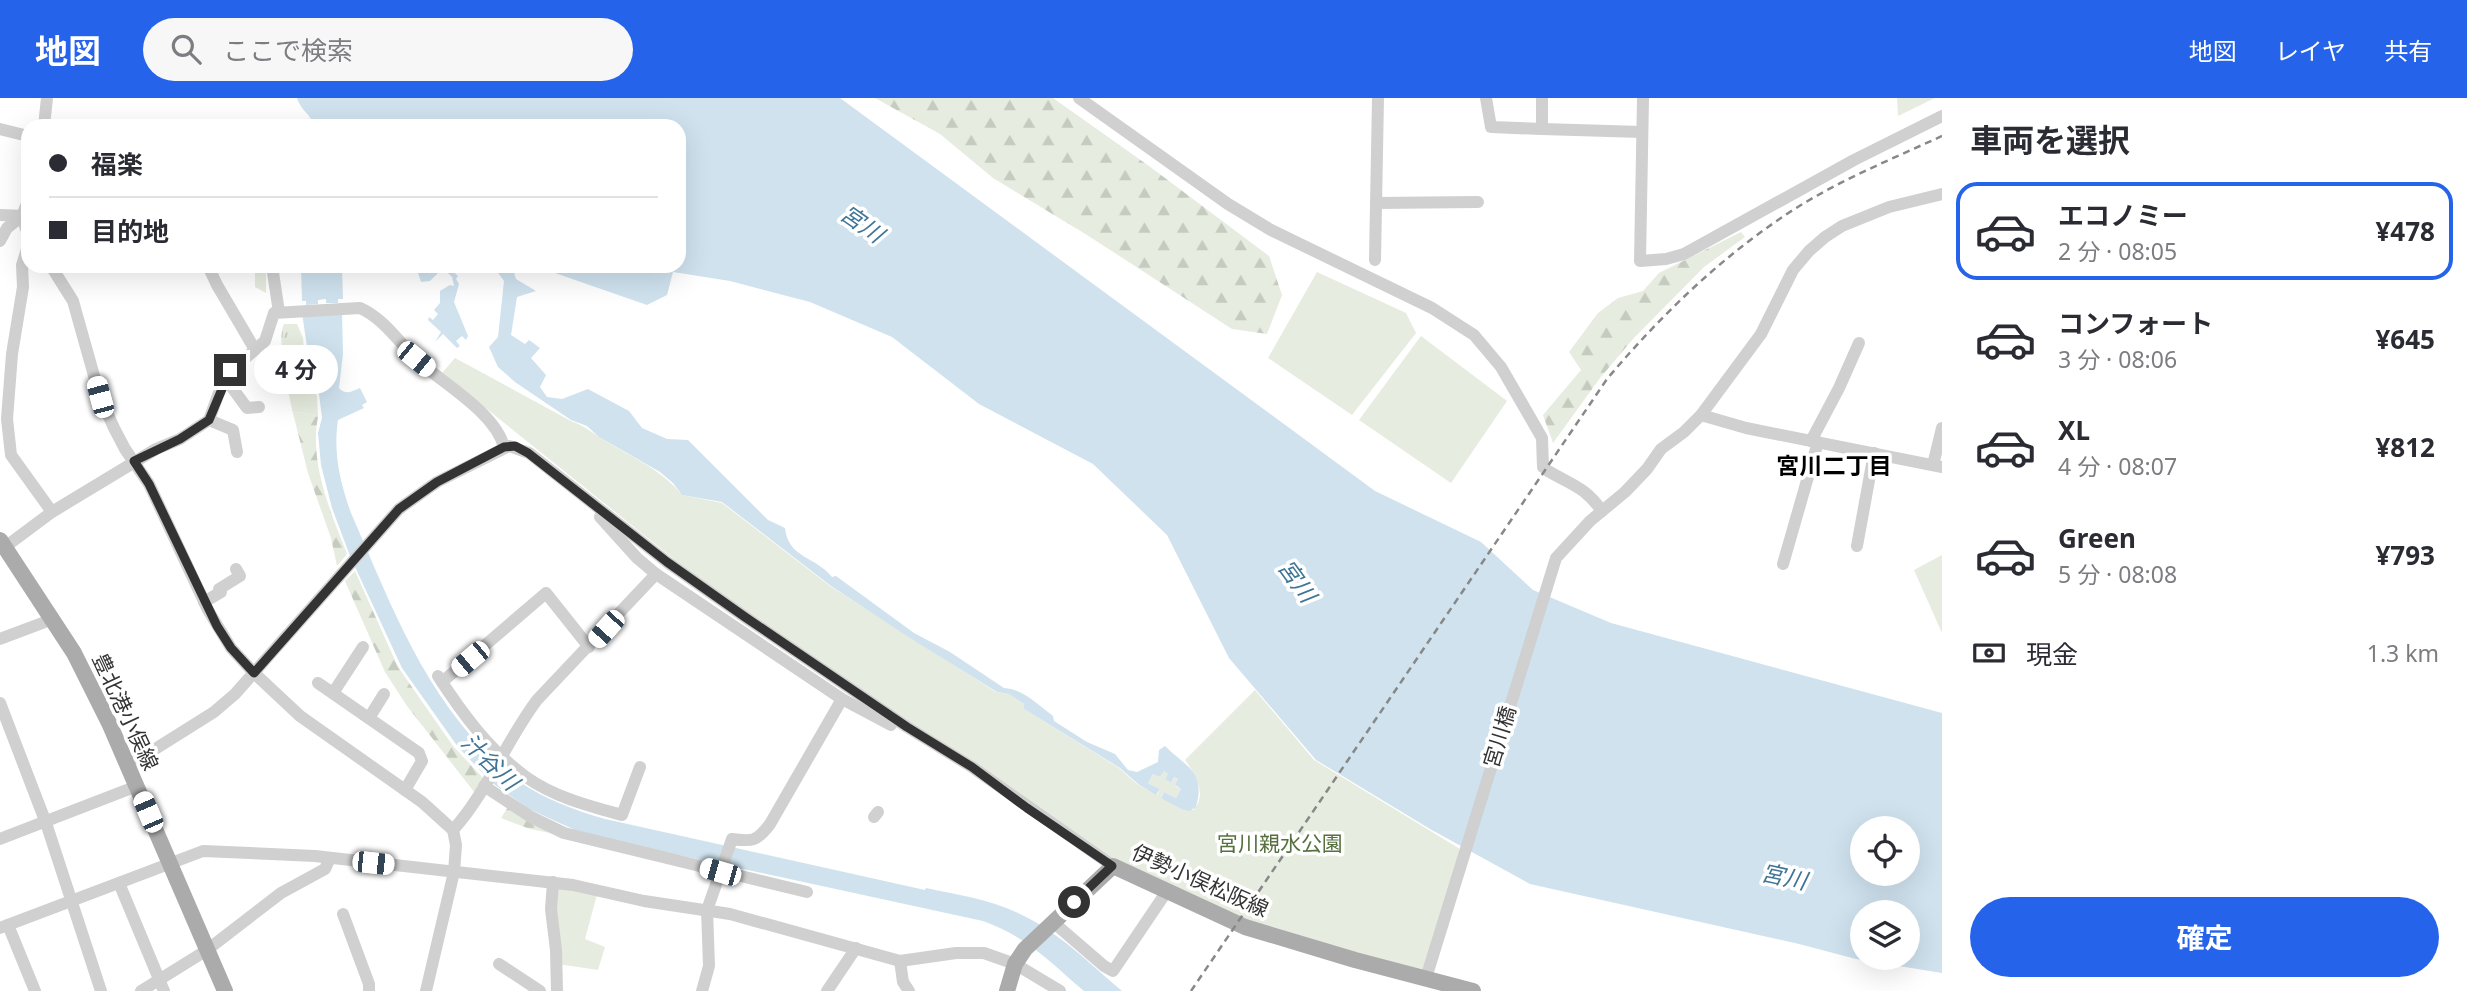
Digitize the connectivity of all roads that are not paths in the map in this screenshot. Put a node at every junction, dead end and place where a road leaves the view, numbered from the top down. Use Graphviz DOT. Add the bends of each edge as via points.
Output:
graph roads {
  1 [pos="47,98"];
  2 [pos="1079,98"];
  3 [pos="1378,98"];
  4 [pos="1486,98"];
  5 [pos="1542,98"];
  6 [pos="1643,98"];
  7 [pos="1942,116"];
  8 [pos="45,119"];
  9 [pos="0,129"];
  10 [pos="1542,129"];
  11 [pos="1642,132"];
  12 [pos="21,134"];
  13 [pos="1942,194"];
  14 [pos="1478,202"];
  15 [pos="1376,203"];
  16 [pos="0,215"];
  17 [pos="21,216"];
  18 [pos="21,219"];
  19 [pos="0,241"];
  20 [pos="1375,260"];
  21 [pos="22,273"];
  22 [pos="55,273"];
  23 [pos="211,273"];
  24 [pos="273,273"];
  25 [pos="279,312"];
  26 [pos="1859,343"];
  27 [pos="254,348"];
  28 [pos="225,377"];
  29 [pos="259,407"];
  30 [pos="1701,415"];
  31 [pos="3,419"];
  32 [pos="209,420"];
  33 [pos="1942,428"];
  34 [pos="1815,441"];
  35 [pos="504,447"];
  36 [pos="237,453"];
  37 [pos="1874,453"];
  38 [pos="134,461"];
  39 [pos="1938,466"];
  40 [pos="592,502"];
  41 [pos="1602,511"];
  42 [pos="52,512"];
  43 [pos="3,544"];
  44 [pos="1857,546"];
  45 [pos="1783,564"];
  46 [pos="236,569"];
  47 [pos="656,573"];
  48 [pos="204,602"];
  49 [pos="53,619"];
  50 [pos="0,639"];
  51 [pos="363,647"];
  52 [pos="589,647"];
  53 [pos="254,673"];
  54 [pos="318,683"];
  55 [pos="333,693"];
  56 [pos="384,694"];
  57 [pos="842,699"];
  58 [pos="0,703"];
  59 [pos="369,718"];
  60 [pos="907,727"];
  61 [pos="502,758"];
  62 [pos="128,765"];
  63 [pos="640,767"];
  64 [pos="485,784"];
  65 [pos="137,786"];
  66 [pos="405,790"];
  67 [pos="46,823"];
  68 [pos="453,830"];
  69 [pos="0,839"];
  70 [pos="330,858"];
  71 [pos="171,863"];
  72 [pos="1112,866"];
  73 [pos="720,870"];
  74 [pos="454,872"];
  75 [pos="553,882"];
  76 [pos="119,883"];
  77 [pos="1167,891"];
  78 [pos="807,892"];
  79 [pos="73,901"];
  80 [pos="708,910"];
  81 [pos="343,914"];
  82 [pos="1051,923"];
  83 [pos="4,927"];
  84 [pos="856,948"];
  85 [pos="207,950"];
  86 [pos="900,961"];
  87 [pos="499,964"];
  88 [pos="1015,964"];
  89 [pos="1428,971"];
  90 [pos="162,985"];
  91 [pos="35,991"];
  92 [pos="102,991"];
  93 [pos="141,991"];
  94 [pos="225,991"];
  95 [pos="369,991"];
  96 [pos="426,991"];
  97 [pos="540,991"];
  98 [pos="557,991"];
  99 [pos="702,991"];
  100 [pos="827,991"];
  101 [pos="909,991"];
  102 [pos="1007,991"];
  103 [pos="1060,991"];
  104 [pos="1473,991"];
  1 -- 8 [label="street"];
  2 -- 41 [label="street" via="1271,230 1432,308 1474,335 1501,367 1542,438 1545,469 1574,483"];
  3 -- 15 [label="street"];
  4 -- 10 [label="street" via="1491,127"];
  5 -- 10 [label="street"];
  6 -- 11 [label="street"];
  7 -- 11 [label="street" via="1684,254 1640,261"];
  9 -- 12 [label="street"];
  10 -- 11 [label="street"];
  13 -- 30 [label="street, 宮川橋" via="1889,207 1825,236 1793,270 1761,334"];
  14 -- 15 [label="street"];
  15 -- 20 [label="street"];
  16 -- 17 [label="street"];
  18 -- 19 [label="street"];
  21 -- 31 [label="street"];
  22 -- 38 [label="street" via="73,301 100,397"];
  23 -- 27 [label="street"];
  24 -- 25 [label="street"];
  25 -- 27 [label="street" via="272,316 265,341"];
  25 -- 35 [label="street" via="360,308 473,405 501,435"];
  26 -- 34 [label="street"];
  27 -- 28 [label="street"];
  28 -- 29 [label="street" via="247,408"];
  28 -- 32 [label="street"];
  30 -- 34 [label="street"];
  30 -- 41 [label="street, 宮川橋"];
  31 -- 42 [label="street" via="11,455"];
  32 -- 36 [label="street" via="233,429"];
  32 -- 38 [label="street"];
  33 -- 39 [label="street"];
  34 -- 37 [label="street"];
  34 -- 45 [label="street"];
  35 -- 40 [label="street" via="515,446 528,453"];
  35 -- 53 [label="street" via="426,488 399,509"];
  37 -- 39 [label="street"];
  37 -- 44 [label="street"];
  38 -- 42 [label="street"];
  38 -- 48 [label="street"];
  40 -- 47 [label="street" via="637,558"];
  40 -- 60 [label="street" via="667,562"];
  41 -- 89 [label="street, 宮川橋" via="1556,558"];
  42 -- 43 [label="street"];
  43 -- 49 [label="main road, 豊北港小俣線"];
  46 -- 48 [label="street" via="240,576"];
  47 -- 52 [label="street"];
  47 -- 57 [label="street"];
  48 -- 53 [label="street" via="231,648"];
  49 -- 50 [label="street"];
  49 -- 62 [label="main road, 豊北港小俣線"];
  51 -- 55 [label="street"];
  52 -- 61 [label="street" via="537,700"];
  52 -- 61 [label="street" via="547,593 440,679 468,721"];
  53 -- 62 [label="street" via="214,712"];
  53 -- 66 [label="street" via="300,716"];
  54 -- 55 [label="street"];
  55 -- 59 [label="street"];
  56 -- 59 [label="street"];
  57 -- 60 [label="street" via="893,725"];
  57 -- 73 [label="street" via="770,824 759,838 732,839"];
  58 -- 67 [label="street"];
  59 -- 66 [label="street" via="422,757"];
  60 -- 72 [label="street"];
  61 -- 63 [label="street" via="542,786 622,815"];
  61 -- 64 [label="street"];
  62 -- 65 [label="main road, 豊北港小俣線"];
  64 -- 68 [label="street"];
  64 -- 73 [label="street" via="531,817 564,833"];
  65 -- 67 [label="street"];
  65 -- 71 [label="main road, 豊北港小俣線"];
  66 -- 68 [label="street"];
  67 -- 69 [label="street"];
  67 -- 79 [label="street"];
  68 -- 74 [label="street"];
  70 -- 71 [label="street" via="211,850"];
  70 -- 74 [label="street"];
  70 -- 85 [label="street" via="326,869 281,893"];
  71 -- 76 [label="street"];
  71 -- 85 [label="main road, 豊北港小俣線"];
  72 -- 77 [label="main road, 伊勢小俣松阪線"];
  72 -- 82 [label="main road, 伊勢小俣松阪線"];
  73 -- 78 [label="street"];
  73 -- 80 [label="street"];
  74 -- 75 [label="street"];
  74 -- 96 [label="street"];
  75 -- 80 [label="street"];
  75 -- 98 [label="street"];
  76 -- 79 [label="street"];
  76 -- 90 [label="street"];
  77 -- 82 [label="street" via="1113,971"];
  77 -- 89 [label="main road, 伊勢小俣松阪線" via="1245,927"];
  79 -- 83 [label="street"];
  79 -- 92 [label="street"];
  80 -- 84 [label="street"];
  80 -- 99 [label="street" via="709,966"];
  81 -- 95 [label="street"];
  82 -- 88 [label="main road, 伊勢小俣松阪線"];
  83 -- 91 [label="street"];
  84 -- 86 [label="street"];
  84 -- 100 [label="street"];
  85 -- 90 [label="street"];
  85 -- 94 [label="main road, 豊北港小俣線"];
  86 -- 88 [label="street" via="972,951"];
  86 -- 101 [label="street"];
  87 -- 97 [label="street"];
  88 -- 102 [label="main road, 伊勢小俣松阪線"];
  88 -- 103 [label="street"];
  89 -- 104 [label="main road, 伊勢小俣松阪線"];
  90 -- 93 [label="street"];
}
